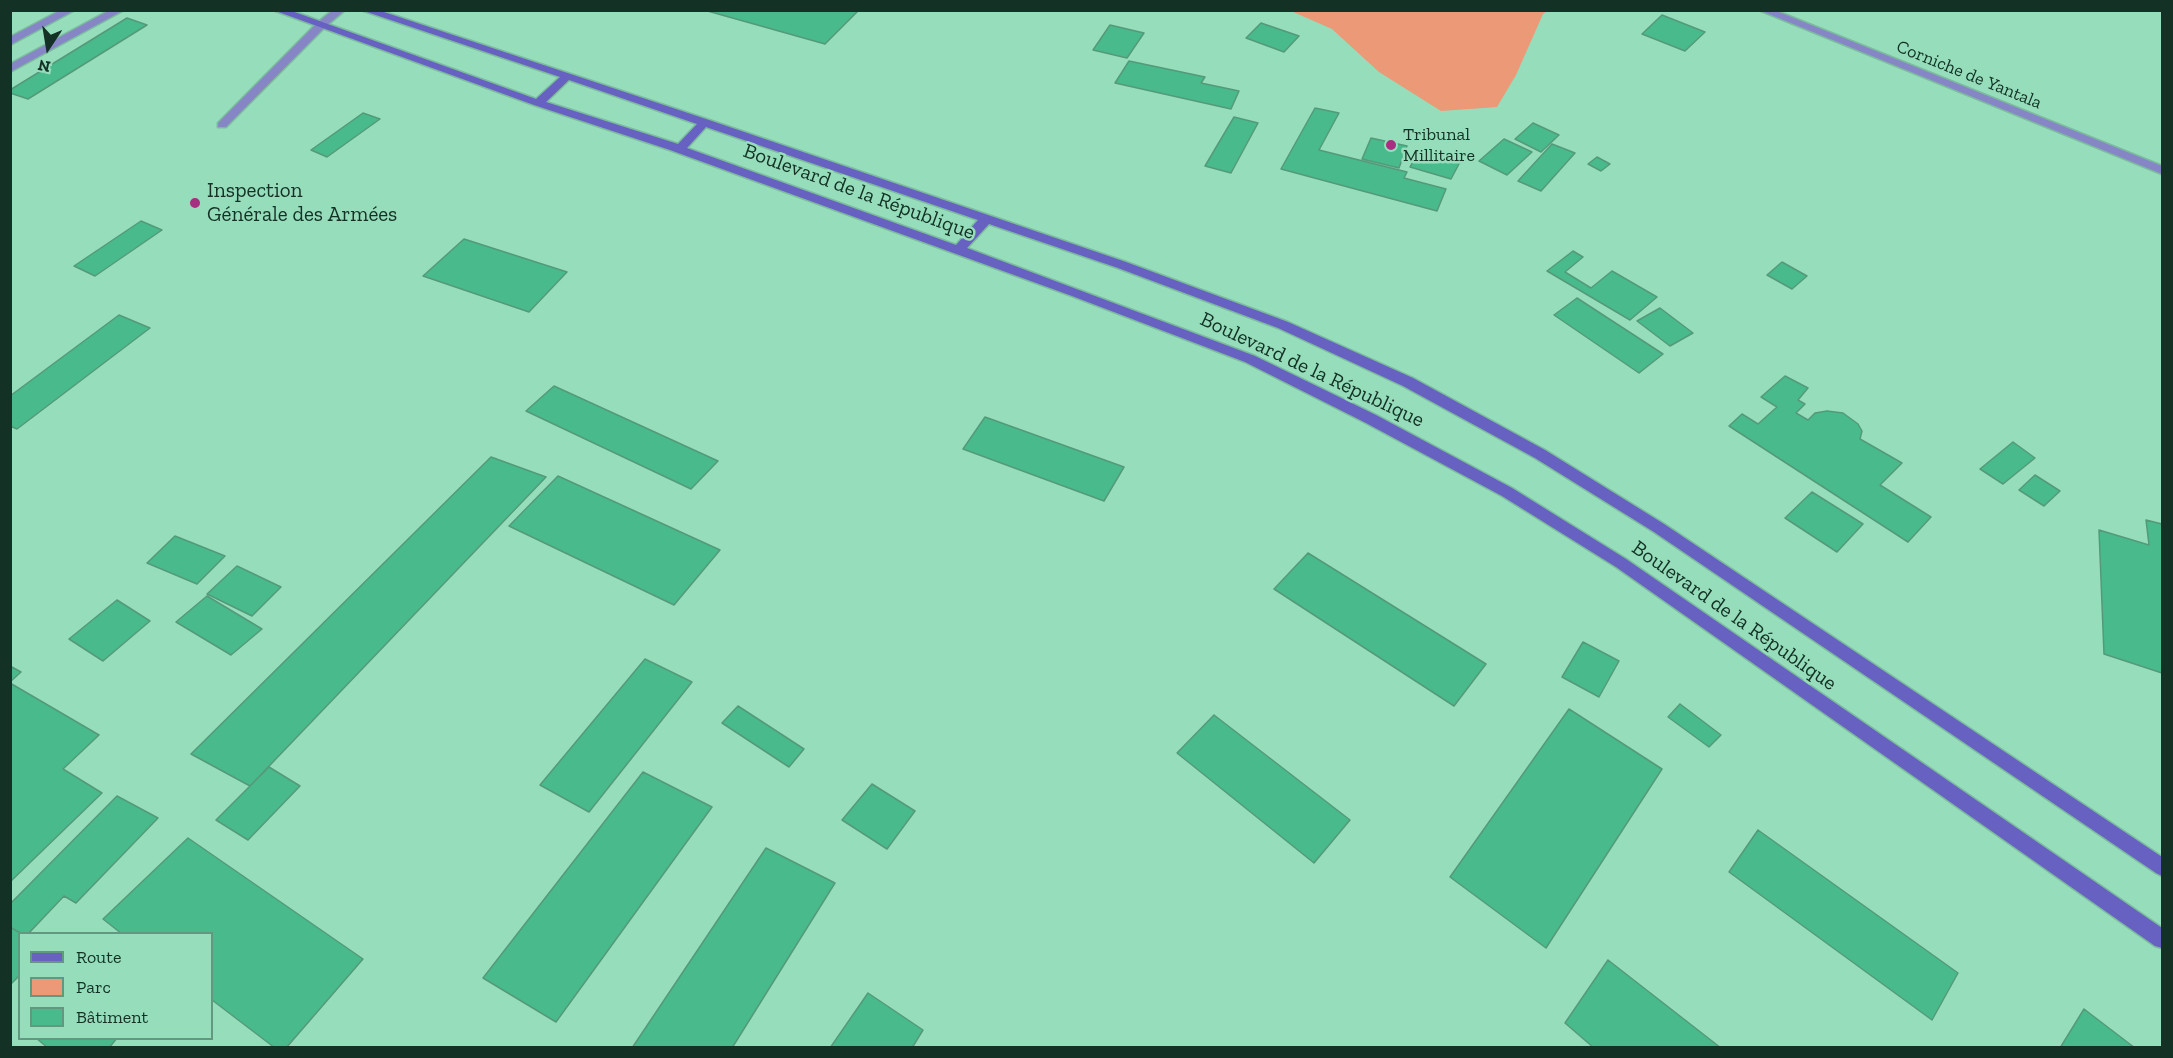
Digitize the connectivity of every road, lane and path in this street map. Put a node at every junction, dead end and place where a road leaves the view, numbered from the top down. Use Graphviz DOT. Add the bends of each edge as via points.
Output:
graph roads {
  1 [pos="70,10"];
  2 [pos="118,10"];
  3 [pos="278,10"];
  4 [pos="340,10"];
  5 [pos="366,10"];
  6 [pos="1764,10"];
  7 [pos="321,25"];
  8 [pos="10,42"];
  9 [pos="10,69"];
  10 [pos="568,76"];
  11 [pos="538,103"];
  12 [pos="705,122"];
  13 [pos="222,125"];
  14 [pos="680,149"];
  15 [pos="2163,170"];
  16 [pos="987,218"];
  17 [pos="958,250"];
  18 [pos="2163,867"];
  19 [pos="2163,939"];
  1 -- 8 [label="street"];
  2 -- 9 [label="street"];
  3 -- 7 [label="main road, Boulevard de la République"];
  4 -- 7 [label="street"];
  5 -- 10 [label="main road, Boulevard de la République"];
  6 -- 15 [label="street, Corniche de Yantala"];
  7 -- 11 [label="main road, Boulevard de la République"];
  7 -- 13 [label="street"];
  10 -- 11 [label="main road"];
  10 -- 12 [label="main road, Boulevard de la République"];
  11 -- 14 [label="main road, Boulevard de la République"];
  12 -- 14 [label="main road"];
  12 -- 16 [label="main road, Boulevard de la République"];
  14 -- 17 [label="main road, Boulevard de la République"];
  16 -- 17 [label="main road"];
  16 -- 18 [label="main road, Boulevard de la République" via="1283,325 1408,382 1540,454 1659,528"];
  17 -- 19 [label="main road, Boulevard de la République" via="1250,359 1507,492 1621,563"];
}
